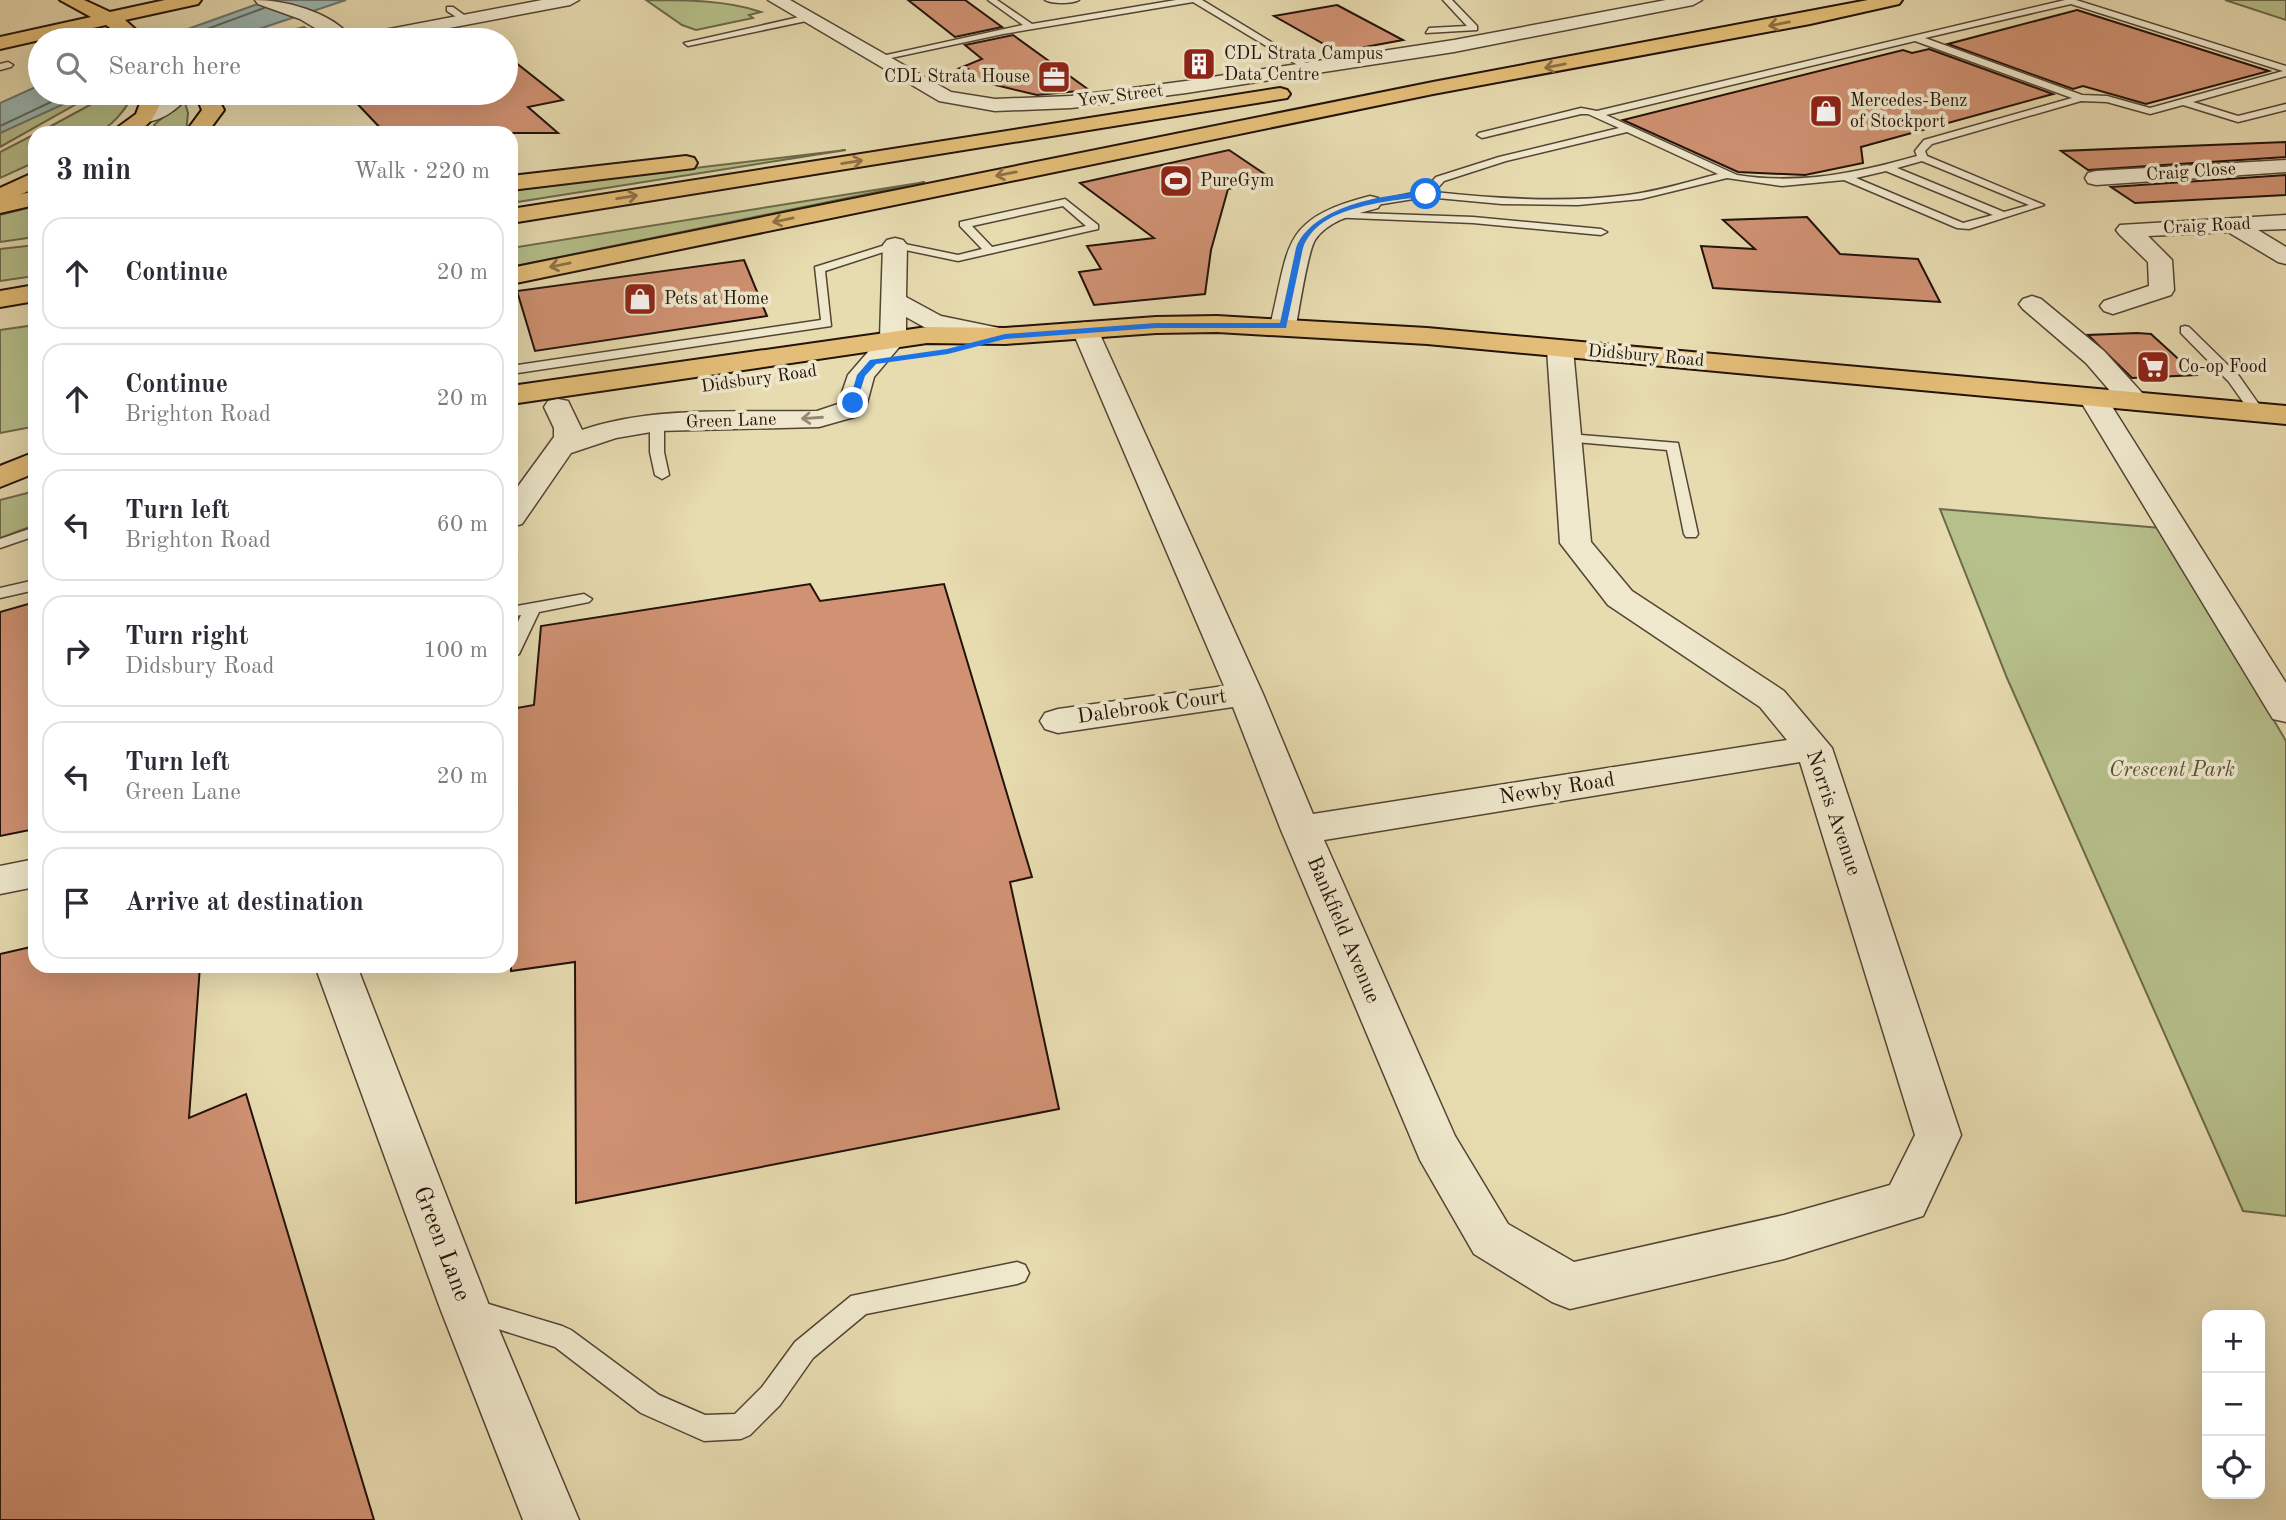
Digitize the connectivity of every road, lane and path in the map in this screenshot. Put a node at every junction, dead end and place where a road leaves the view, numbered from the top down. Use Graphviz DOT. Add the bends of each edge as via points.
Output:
graph roads {
  1 [pos="69,0"];
  2 [pos="146,0"];
  3 [pos="191,0"];
  4 [pos="264,0"];
  5 [pos="570,0"];
  6 [pos="777,0"];
  7 [pos="992,0"];
  8 [pos="1048,0"];
  9 [pos="1075,0"];
  10 [pos="1194,0"];
  11 [pos="1447,0"];
  12 [pos="1693,0"];
  13 [pos="1893,0"];
  14 [pos="1103,4"];
  15 [pos="450,9"];
  16 [pos="1747,10"];
  17 [pos="1115,12"];
  18 [pos="101,15"];
  19 [pos="808,18"];
  20 [pos="467,20"];
  21 [pos="1030,26"];
  22 [pos="79,27"];
  23 [pos="74,28"];
  24 [pos="121,28"];
  25 [pos="137,28"];
  26 [pos="331,28"];
  27 [pos="415,28"];
  28 [pos="28,37"];
  29 [pos="1913,37"];
  30 [pos="0,43"];
  31 [pos="688,43"];
  32 [pos="1454,46"];
  33 [pos="877,58"];
  34 [pos="1309,68"];
  35 [pos="2286,70"];
  36 [pos="1425,80"];
  37 [pos="2081,98"];
  38 [pos="2183,102"];
  39 [pos="150,105"];
  40 [pos="168,105"];
  41 [pos="215,105"];
  42 [pos="2286,107"];
  43 [pos="1596,114"];
  44 [pos="145,117"];
  45 [pos="132,126"];
  46 [pos="201,126"];
  47 [pos="1627,130"];
  48 [pos="1482,135"];
  49 [pos="783,152"];
  50 [pos="1923,158"];
  51 [pos="702,161"];
  52 [pos="2286,166"];
  53 [pos="1887,168"];
  54 [pos="1728,175"];
  55 [pos="1847,178"];
  56 [pos="2096,178"];
  57 [pos="518,182"];
  58 [pos="28,183"];
  59 [pos="1426,194"];
  60 [pos="0,197"];
  61 [pos="28,200"];
  62 [pos="1370,202"];
  63 [pos="0,206"];
  64 [pos="518,215"];
  65 [pos="1331,215"];
  66 [pos="2004,216"];
  67 [pos="2286,222"];
  68 [pos="2235,226"];
  69 [pos="1601,232"];
  70 [pos="518,235"];
  71 [pos="895,246"];
  72 [pos="989,250"];
  73 [pos="2286,257"];
  74 [pos="518,274"];
  75 [pos="28,294"];
  76 [pos="0,299"];
  77 [pos="896,301"];
  78 [pos="2032,304"];
  79 [pos="2113,306"];
  80 [pos="28,314"];
  81 [pos="0,319"];
  82 [pos="1283,326"];
  83 [pos="1085,330"];
  84 [pos="2185,330"];
  85 [pos="1005,336"];
  86 [pos="893,339"];
  87 [pos="1560,349"];
  88 [pos="873,362"];
  89 [pos="518,369"];
  90 [pos="518,394"];
  91 [pos="2092,397"];
  92 [pos="2134,401"];
  93 [pos="558,407"];
  94 [pos="518,413"];
  95 [pos="2258,413"];
  96 [pos="2286,415"];
  97 [pos="657,423"];
  98 [pos="1569,438"];
  99 [pos="561,447"];
  100 [pos="28,461"];
  101 [pos="0,462"];
  102 [pos="28,464"];
  103 [pos="662,475"];
  104 [pos="0,478"];
  105 [pos="518,508"];
  106 [pos="28,534"];
  107 [pos="1691,534"];
  108 [pos="0,544"];
  109 [pos="28,587"];
  110 [pos="0,593"];
  111 [pos="584,599"];
  112 [pos="532,609"];
  113 [pos="518,611"];
  114 [pos="518,639"];
  115 [pos="1245,694"];
  116 [pos="2286,711"];
  117 [pos="1058,721"];
  118 [pos="1814,748"];
  119 [pos="1300,830"];
  120 [pos="28,874"];
  121 [pos="0,880"];
  122 [pos="339,973"];
  123 [pos="1784,1237"];
  124 [pos="1017,1273"];
  125 [pos="465,1308"];
  126 [pos="551,1520"];
  1 -- 18 [label="main road"];
  2 -- 18 [label="main road"];
  3 -- 18 [label="main road"];
  3 -- 25 [label="main road" via="153,13"];
  4 -- 26 [label="street"];
  5 -- 20 [label="street"];
  6 -- 19 [label="street, Yew Street"];
  7 -- 21 [label="lane"];
  8 -- 9 [label="lane"];
  10 -- 17 [label="lane"];
  10 -- 34 [label="lane"];
  11 -- 32 [label="lane" via="1474,28 1429,31"];
  12 -- 32 [label="street, Yew Street"];
  13 -- 36 [label="main road, one-way" via="1797,21"];
  14 -- 17 [label="lane"];
  15 -- 20 [label="lane"];
  16 -- 36 [label="main road"];
  17 -- 21 [label="lane"];
  18 -- 22 [label="main road"];
  18 -- 24 [label="main road"];
  19 -- 31 [label="lane"];
  19 -- 33 [label="street, Yew Street"];
  20 -- 27 [label="street"];
  21 -- 33 [label="lane"];
  22 -- 23 [label="main road"];
  28 -- 30 [label="main road"];
  29 -- 35 [label="lane" via="2071,1"];
  29 -- 37 [label="lane"];
  29 -- 43 [label="lane"];
  32 -- 34 [label="street, Yew Street"];
  33 -- 34 [label="street, Yew Street" via="946,97 995,105 1071,102"];
  35 -- 38 [label="lane"];
  36 -- 49 [label="main road"];
  64 -- 36 [label="main road, one-way"];
  36 -- 70 [label="main road"];
  36 -- 74 [label="main road, one-way"];
  37 -- 38 [label="lane" via="2108,99 2150,111"];
  37 -- 50 [label="lane" via="1928,142 1920,151"];
  38 -- 42 [label="lane" via="2238,119"];
  39 -- 44 [label="main road"];
  40 -- 44 [label="street"];
  41 -- 46 [label="main road"];
  43 -- 47 [label="lane"];
  43 -- 48 [label="lane" via="1581,111"];
  44 -- 45 [label="main road"];
  47 -- 54 [label="lane"];
  47 -- 59 [label="lane" via="1440,179"];
  50 -- 53 [label="lane"];
  50 -- 66 [label="lane" via="2039,205"];
  51 -- 57 [label="main road"];
  52 -- 56 [label="street, Craig Close"];
  53 -- 55 [label="lane"];
  53 -- 66 [label="lane"];
  54 -- 55 [label="lane" via="1753,182"];
  54 -- 59 [label="lane" via="1609,200 1480,201"];
  55 -- 66 [label="lane" via="1961,226"];
  58 -- 60 [label="main road"];
  59 -- 62 [label="lane"];
  61 -- 63 [label="main road"];
  62 -- 65 [label="street"];
  65 -- 69 [label="lane" via="1473,220"];
  65 -- 82 [label="street" via="1303,239"];
  67 -- 68 [label="street, Craig Road"];
  68 -- 73 [label="street"];
  68 -- 79 [label="street, Craig Road" via="2128,230 2160,260 2162,290"];
  71 -- 72 [label="lane" via="958,258"];
  71 -- 77 [label="street"];
  71 -- 89 [label="lane" via="819,269 827,323"];
  72 -- 72 [label="lane" via="964,224 1065,202 1094,228"];
  75 -- 76 [label="main road"];
  77 -- 85 [label="street" via="933,322"];
  77 -- 86 [label="street"];
  78 -- 92 [label="street" via="2095,357"];
  80 -- 81 [label="main road"];
  82 -- 83 [label="main road, Didsbury Road"];
  82 -- 87 [label="main road, Didsbury Road"];
  83 -- 85 [label="main road, Didsbury Road"];
  83 -- 115 [label="street, Bankfield Avenue"];
  84 -- 95 [label="lane" via="2234,379"];
  85 -- 86 [label="main road, Didsbury Road"];
  85 -- 88 [label="main road, Didsbury Road" via="948,352"];
  86 -- 88 [label="street, Green Lane"];
  86 -- 90 [label="main road, Didsbury Road"];
  87 -- 91 [label="main road, Didsbury Road"];
  87 -- 98 [label="street, Norris Avenue"];
  88 -- 93 [label="main road, Didsbury Road"];
  88 -- 97 [label="street, Green Lane, one-way" via="861,375 848,410 819,419"];
  91 -- 92 [label="main road, Didsbury Road"];
  91 -- 116 [label="street"];
  92 -- 95 [label="main road, Didsbury Road"];
  93 -- 94 [label="main road, Didsbury Road"];
  93 -- 99 [label="street" via="568,428"];
  95 -- 96 [label="main road, Didsbury Road"];
  97 -- 99 [label="street, Green Lane" via="611,430"];
  97 -- 103 [label="lane"];
  98 -- 107 [label="lane" via="1673,446"];
  98 -- 118 [label="street, Norris Avenue" via="1576,543 1620,598 1772,699"];
  99 -- 105 [label="street"];
  100 -- 101 [label="main road"];
  102 -- 104 [label="main road"];
  106 -- 108 [label="lane"];
  109 -- 110 [label="lane"];
  111 -- 112 [label="lane"];
  112 -- 113 [label="lane"];
  112 -- 114 [label="lane"];
  115 -- 117 [label="street, Dalebrook Court"];
  115 -- 119 [label="street, Bankfield Avenue"];
  118 -- 119 [label="street, Newby Road"];
  118 -- 123 [label="street, Norris Avenue" via="1938,1135 1906,1201"];
  119 -- 123 [label="street, Bankfield Avenue" via="1436,1146 1491,1239 1570,1286"];
  120 -- 121 [label="street"];
  122 -- 125 [label="street, Green Lane"];
  124 -- 125 [label="lane" via="860,1304 804,1350 771,1396 741,1426 704,1428 650,1404 562,1338"];
  125 -- 126 [label="street, Green Lane"];
}
